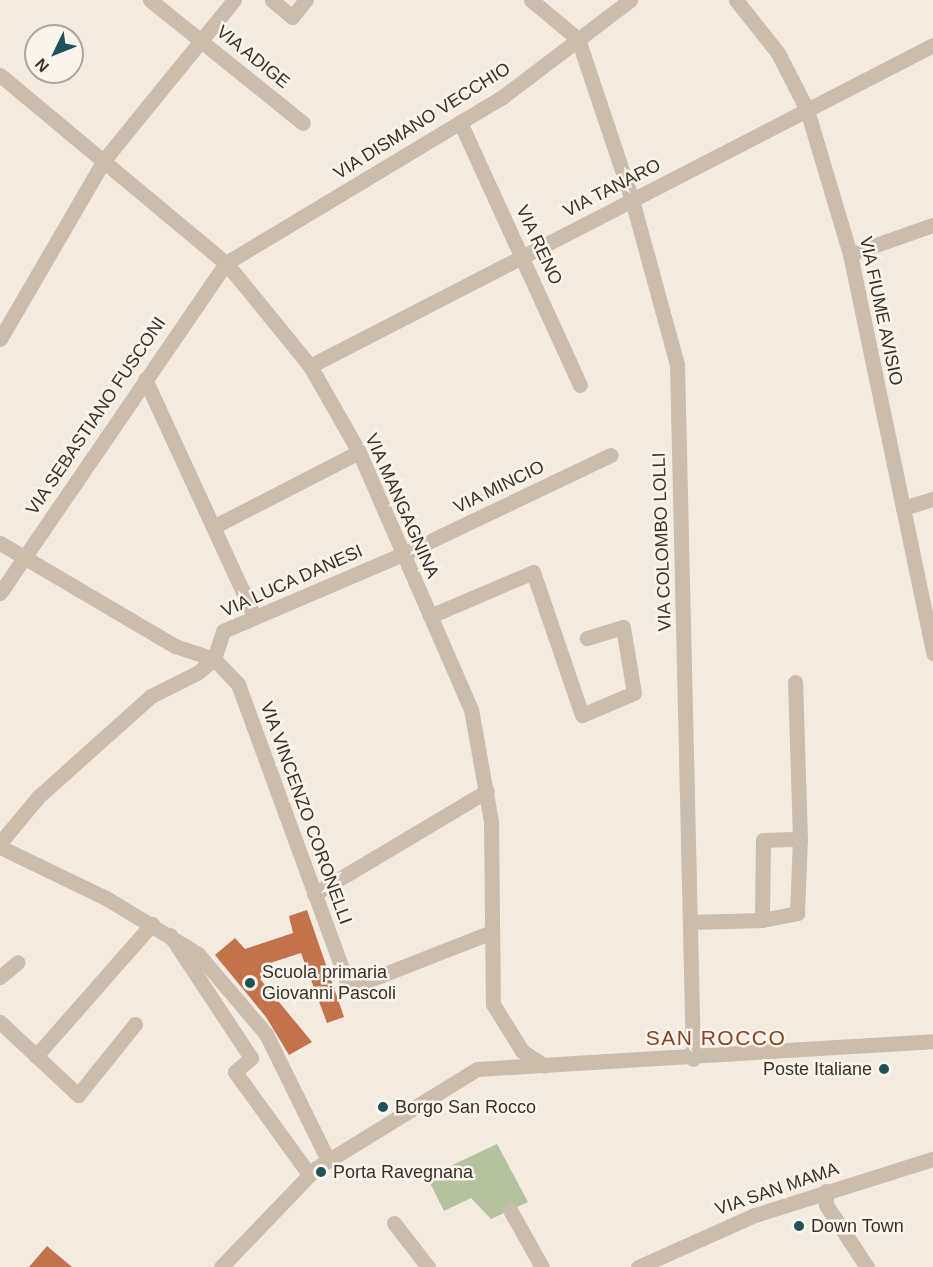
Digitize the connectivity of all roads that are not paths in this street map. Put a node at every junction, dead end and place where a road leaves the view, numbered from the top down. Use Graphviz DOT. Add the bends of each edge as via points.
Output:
graph roads {
  1 [pos="150,0"];
  2 [pos="234,0"];
  3 [pos="272,0"];
  4 [pos="306,0"];
  5 [pos="531,0"];
  6 [pos="630,0"];
  7 [pos="736,0"];
  8 [pos="578,39"];
  9 [pos="203,42"];
  10 [pos="933,45"];
  11 [pos="0,75"];
  12 [pos="807,110"];
  13 [pos="460,122"];
  14 [pos="303,123"];
  15 [pos="104,160"];
  16 [pos="632,200"];
  17 [pos="933,225"];
  18 [pos="850,254"];
  19 [pos="523,256"];
  20 [pos="226,263"];
  21 [pos="0,339"];
  22 [pos="310,366"];
  23 [pos="145,379"];
  24 [pos="580,385"];
  25 [pos="359,452"];
  26 [pos="611,455"];
  27 [pos="933,499"];
  28 [pos="903,508"];
  29 [pos="213,527"];
  30 [pos="0,543"];
  31 [pos="403,554"];
  32 [pos="24,557"];
  33 [pos="0,593"];
  34 [pos="430,615"];
  35 [pos="254,616"];
  36 [pos="587,638"];
  37 [pos="933,653"];
  38 [pos="214,659"];
  39 [pos="795,682"];
  40 [pos="487,790"];
  41 [pos="800,839"];
  42 [pos="0,845"];
  43 [pos="314,894"];
  44 [pos="762,920"];
  45 [pos="690,922"];
  46 [pos="152,924"];
  47 [pos="492,932"];
  48 [pos="170,935"];
  49 [pos="18,962"];
  50 [pos="0,977"];
  51 [pos="135,1024"];
  52 [pos="3,1030"];
  53 [pos="933,1041"];
  54 [pos="36,1056"];
  55 [pos="693,1059"];
  56 [pos="545,1066"];
  57 [pos="933,1159"];
  58 [pos="318,1166"];
  59 [pos="826,1191"];
  60 [pos="510,1210"];
  61 [pos="394,1223"];
  62 [pos="221,1267"];
  63 [pos="428,1267"];
  64 [pos="542,1267"];
  65 [pos="638,1267"];
  66 [pos="867,1267"];
  1 -- 9 [label="street, VIA ADIGE"];
  2 -- 9 [label="street"];
  3 -- 4 [label="street" via="292,17"];
  5 -- 8 [label="street"];
  6 -- 8 [label="street, VIA DISMANO VECCHIO"];
  7 -- 12 [label="street, VIA FIUME AVISIO" via="778,53"];
  8 -- 13 [label="street, VIA DISMANO VECCHIO"];
  8 -- 16 [label="street, VIA COLOMBO LOLLI"];
  9 -- 14 [label="street, VIA ADIGE"];
  9 -- 15 [label="street"];
  10 -- 12 [label="street, VIA TANARO"];
  11 -- 15 [label="street, VIA MANGAGNINA"];
  12 -- 16 [label="street, VIA TANARO"];
  12 -- 18 [label="street, VIA FIUME AVISIO"];
  13 -- 19 [label="street, VIA RENO"];
  13 -- 20 [label="street, VIA DISMANO VECCHIO"];
  15 -- 20 [label="street, VIA MANGAGNINA"];
  15 -- 21 [label="street"];
  16 -- 19 [label="street, VIA TANARO"];
  16 -- 45 [label="street, VIA COLOMBO LOLLI" via="677,364"];
  17 -- 18 [label="street"];
  18 -- 28 [label="street, VIA FIUME AVISIO"];
  19 -- 22 [label="street, VIA TANARO"];
  19 -- 24 [label="street, VIA RENO"];
  20 -- 22 [label="street, VIA MANGAGNINA"];
  20 -- 23 [label="street, VIA SEBASTIANO FUSCONI"];
  22 -- 25 [label="street, VIA MANGAGNINA"];
  23 -- 29 [label="street"];
  23 -- 32 [label="street, VIA SEBASTIANO FUSCONI"];
  25 -- 29 [label="street"];
  25 -- 31 [label="street, VIA MANGAGNINA"];
  26 -- 31 [label="street, VIA MINCIO"];
  27 -- 28 [label="street"];
  28 -- 37 [label="street, VIA FIUME AVISIO"];
  29 -- 35 [label="street"];
  30 -- 32 [label="street"];
  31 -- 34 [label="street, VIA MANGAGNINA"];
  31 -- 35 [label="street, VIA LUCA DANESI"];
  32 -- 33 [label="street, VIA SEBASTIANO FUSCONI"];
  32 -- 38 [label="street" via="175,646"];
  34 -- 36 [label="street" via="533,572 582,714 634,693 623,627"];
  34 -- 40 [label="street, VIA MANGAGNINA" via="471,709"];
  35 -- 38 [label="street, VIA LUCA DANESI" via="223,631"];
  38 -- 42 [label="street" via="197,673 151,696 38,797"];
  38 -- 43 [label="street, VIA VINCENZO CORONELLI" via="238,684"];
  39 -- 41 [label="street"];
  40 -- 43 [label="street"];
  40 -- 47 [label="street, VIA MANGAGNINA"];
  41 -- 44 [label="street" via="797,913"];
  41 -- 44 [label="street" via="763,840"];
  42 -- 46 [label="street"];
  43 -- 47 [label="street, VIA VINCENZO CORONELLI" via="350,988"];
  44 -- 45 [label="street"];
  45 -- 55 [label="street, VIA COLOMBO LOLLI"];
  46 -- 48 [label="street"];
  46 -- 54 [label="street"];
  47 -- 56 [label="street, VIA MANGAGNINA" via="493,1004 522,1051"];
  48 -- 58 [label="street" via="198,954 266,1034"];
  48 -- 58 [label="street" via="250,1058 235,1072"];
  49 -- 50 [label="street"];
  51 -- 54 [label="street" via="78,1095"];
  52 -- 54 [label="street"];
  53 -- 55 [label="street"];
  55 -- 56 [label="street"];
  56 -- 58 [label="street" via="477,1069"];
  57 -- 59 [label="street, VIA SAN MAMA"];
  58 -- 62 [label="street"];
  59 -- 65 [label="street, VIA SAN MAMA" via="755,1215"];
  59 -- 66 [label="street" via="826,1205"];
  60 -- 64 [label="street"];
  61 -- 63 [label="street"];
}
